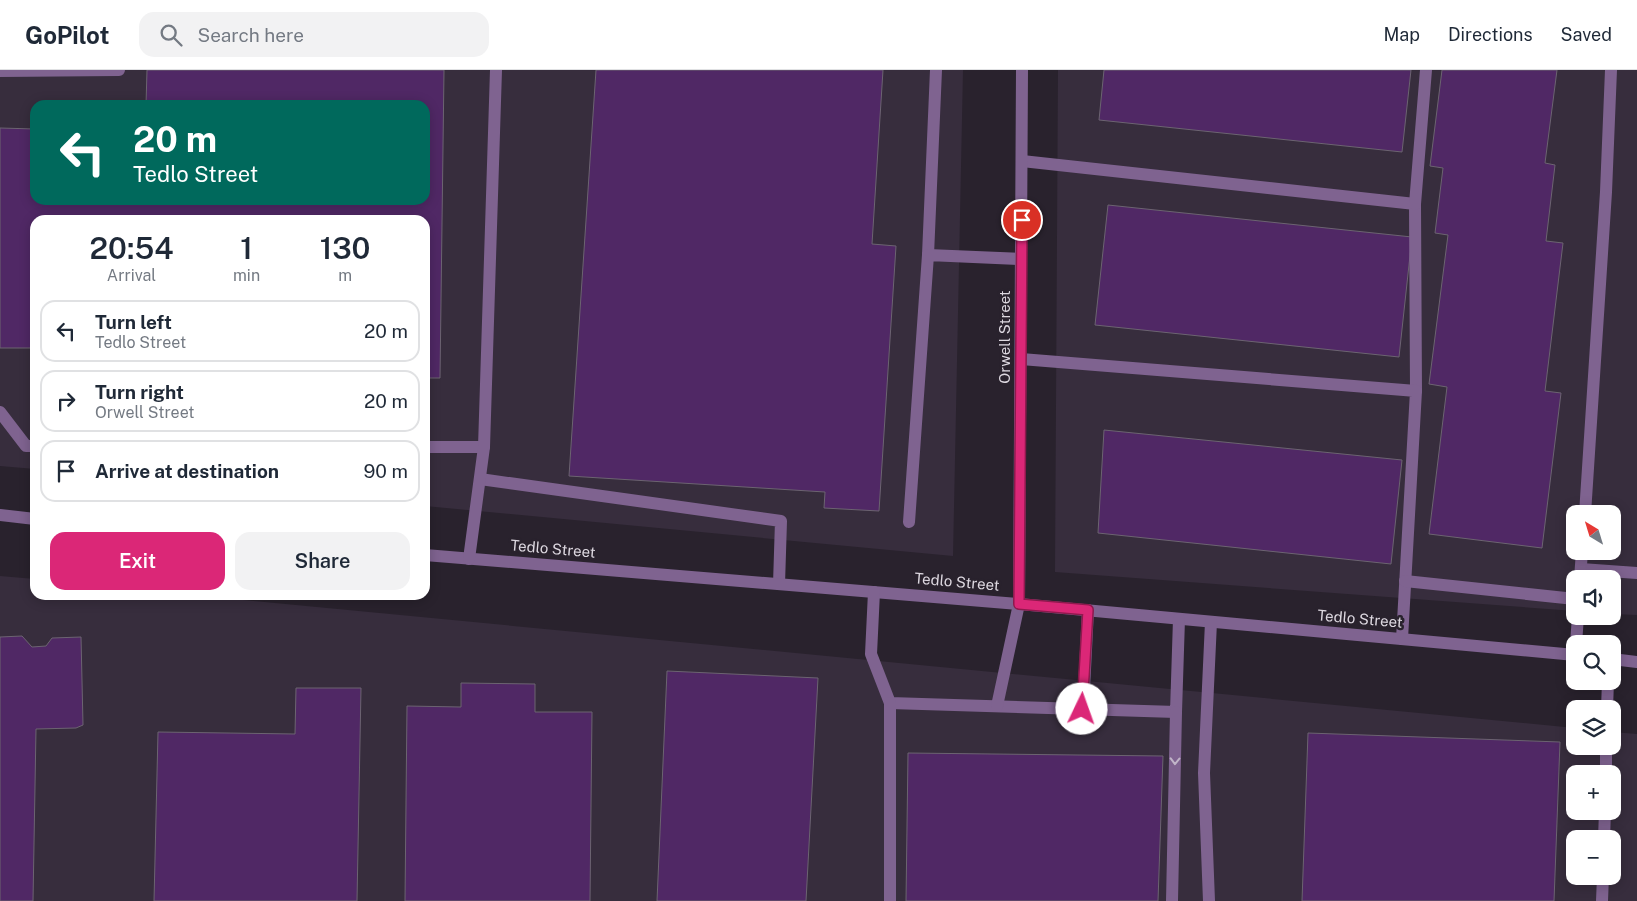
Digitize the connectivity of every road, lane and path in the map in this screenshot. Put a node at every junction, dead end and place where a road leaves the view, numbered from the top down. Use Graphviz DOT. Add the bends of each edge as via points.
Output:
graph roads {
  1 [pos="119,70"];
  2 [pos="496,70"];
  3 [pos="936,70"];
  4 [pos="1022,70"];
  5 [pos="1426,70"];
  6 [pos="1611,70"];
  7 [pos="0,71"];
  8 [pos="1022,161"];
  9 [pos="1415,204"];
  10 [pos="928,255"];
  11 [pos="1021,259"];
  12 [pos="1021,359"];
  13 [pos="1416,392"];
  14 [pos="0,412"];
  15 [pos="30,446"];
  16 [pos="430,447"];
  17 [pos="484,447"];
  18 [pos="480,479"];
  19 [pos="1586,505"];
  20 [pos="0,515"];
  21 [pos="30,518"];
  22 [pos="909,522"];
  23 [pos="430,555"];
  24 [pos="469,559"];
  25 [pos="1621,573"];
  26 [pos="1637,573"];
  27 [pos="1405,581"];
  28 [pos="779,584"];
  29 [pos="874,592"];
  30 [pos="1566,598"];
  31 [pos="1019,604"];
  32 [pos="1088,610"];
  33 [pos="1179,619"];
  34 [pos="1211,622"];
  35 [pos="1402,639"];
  36 [pos="1566,655"];
  37 [pos="1621,660"];
  38 [pos="1637,662"];
  39 [pos="890,703"];
  40 [pos="997,706"];
  41 [pos="1082,709"];
  42 [pos="1176,712"];
  43 [pos="1603,885"];
  44 [pos="890,901"];
  45 [pos="1172,901"];
  46 [pos="1209,901"];
  47 [pos="1602,901"];
  1 -- 7 [label="street"];
  2 -- 17 [label="street"];
  3 -- 10 [label="street"];
  4 -- 8 [label="street, Orwell Street"];
  5 -- 9 [label="street"];
  6 -- 19 [label="street"];
  8 -- 9 [label="street"];
  8 -- 11 [label="street, Orwell Street"];
  9 -- 13 [label="street"];
  10 -- 11 [label="street"];
  10 -- 22 [label="street"];
  11 -- 12 [label="street, Orwell Street"];
  12 -- 13 [label="street"];
  12 -- 31 [label="street, Orwell Street"];
  13 -- 27 [label="street"];
  14 -- 15 [label="street" via="26,446"];
  16 -- 17 [label="street"];
  17 -- 18 [label="street"];
  18 -- 24 [label="street"];
  18 -- 28 [label="street" via="781,520"];
  20 -- 21 [label="street"];
  23 -- 24 [label="street, Tedlo Street"];
  24 -- 28 [label="street, Tedlo Street"];
  25 -- 26 [label="street"];
  27 -- 30 [label="street"];
  27 -- 35 [label="street"];
  28 -- 29 [label="street, Tedlo Street"];
  29 -- 31 [label="street, Tedlo Street"];
  29 -- 39 [label="street" via="871,654"];
  31 -- 32 [label="street, Tedlo Street"];
  31 -- 40 [label="street, Orwell Street"];
  32 -- 33 [label="street, Tedlo Street"];
  32 -- 41 [label="street"];
  33 -- 34 [label="street, Tedlo Street"];
  33 -- 42 [label="street"];
  34 -- 35 [label="street, Tedlo Street"];
  34 -- 46 [label="street" via="1204,773"];
  35 -- 36 [label="street, Tedlo Street"];
  37 -- 38 [label="street"];
  39 -- 40 [label="street"];
  39 -- 44 [label="street"];
  40 -- 41 [label="street"];
  41 -- 42 [label="street"];
  42 -- 45 [label="street, one-way"];
  43 -- 47 [label="street"];
}
